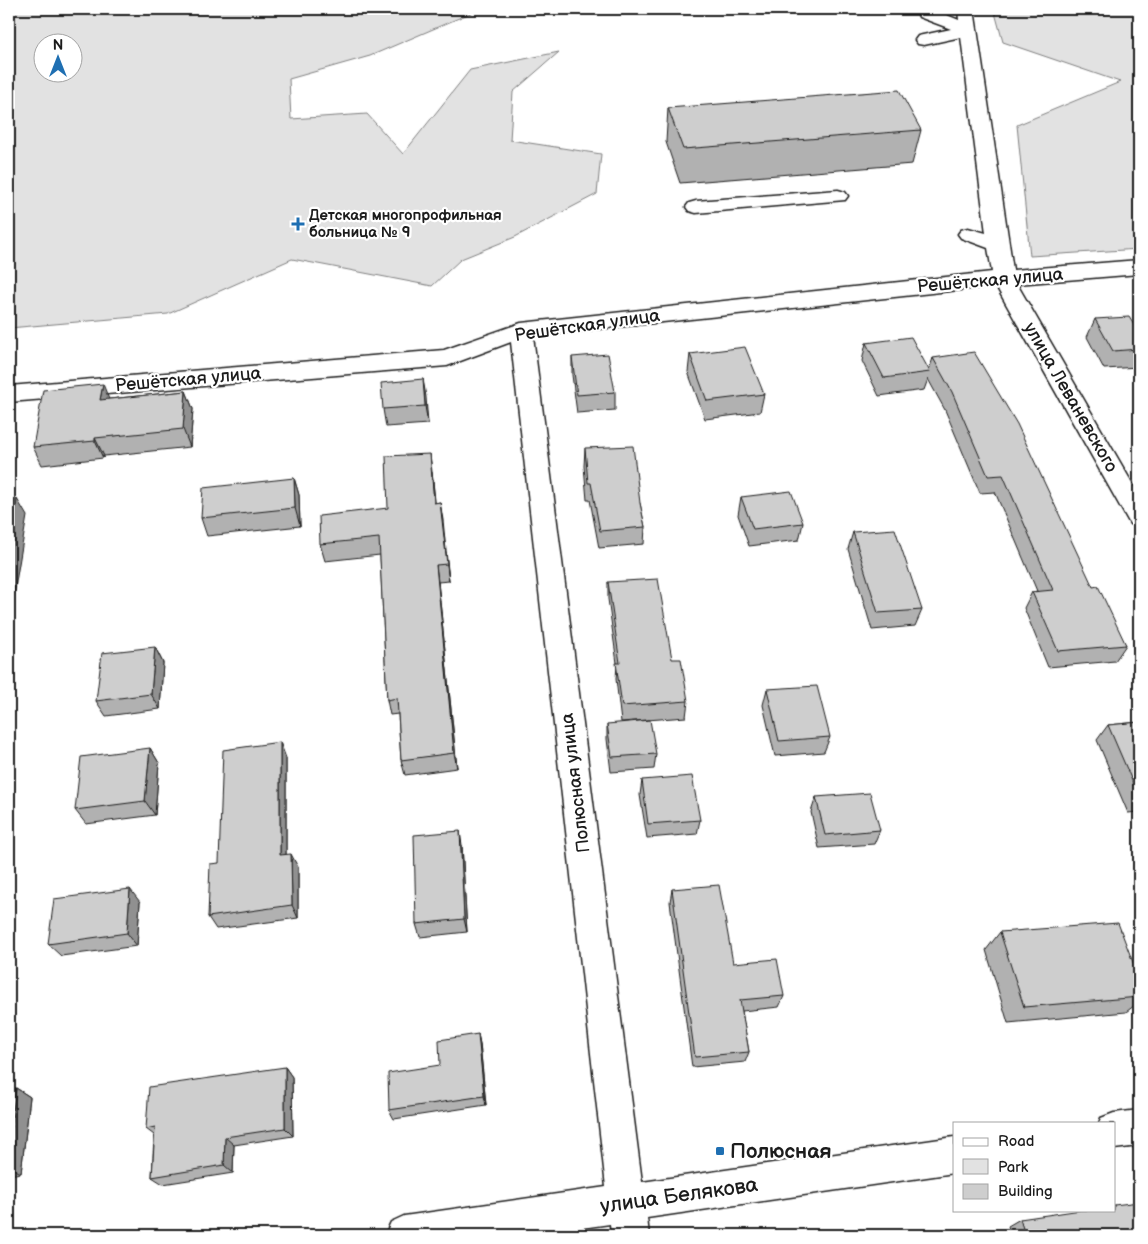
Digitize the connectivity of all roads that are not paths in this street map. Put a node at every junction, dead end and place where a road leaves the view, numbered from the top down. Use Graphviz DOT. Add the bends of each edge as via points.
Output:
graph roads {
  1 [pos="924,9"];
  2 [pos="966,9"];
  3 [pos="969,30"];
  4 [pos="924,40"];
  5 [pos="838,196"];
  6 [pos="696,207"];
  7 [pos="968,234"];
  8 [pos="999,245"];
  9 [pos="1139,267"];
  10 [pos="1003,278"];
  11 [pos="521,330"];
  12 [pos="9,394"];
  13 [pos="1139,517"];
  14 [pos="1139,1128"];
  15 [pos="1116,1131"];
  16 [pos="953,1155"];
  17 [pos="628,1219"];
  18 [pos="404,1235"];
  1 -- 3 [label="street" via="925,13"];
  2 -- 3 [label="street"];
  3 -- 4 [label="street"];
  3 -- 8 [label="street"];
  5 -- 6 [label="street"];
  7 -- 8 [label="street"];
  8 -- 10 [label="street"];
  9 -- 10 [label="street, Решётская улица"];
  10 -- 11 [label="street, Решётская улица"];
  10 -- 13 [label="street, улица Леваневского"];
  11 -- 12 [label="street, Решётская улица" via="448,358"];
  11 -- 17 [label="street, Полюсная улица"];
  14 -- 15 [label="street"];
  16 -- 17 [label="street, улица Белякова"];
  17 -- 18 [label="street, улица Белякова"];
}
